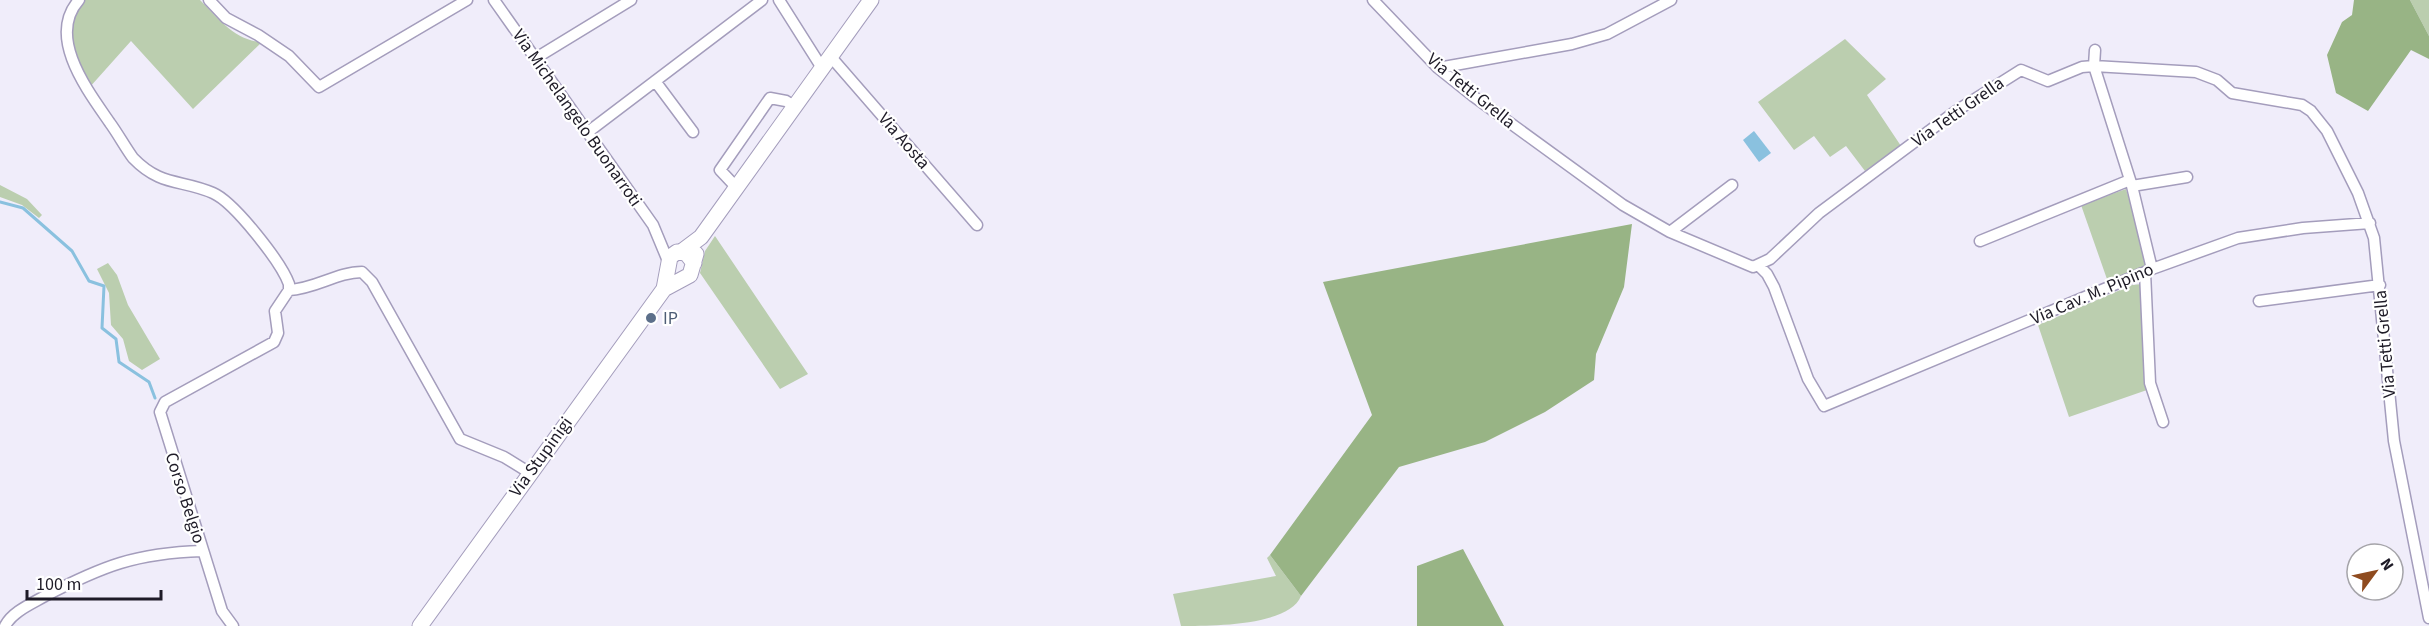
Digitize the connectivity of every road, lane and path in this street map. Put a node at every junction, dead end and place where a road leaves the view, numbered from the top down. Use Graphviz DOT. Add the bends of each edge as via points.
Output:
graph roads {
  1 [pos="79,0"];
  2 [pos="209,0"];
  3 [pos="467,0"];
  4 [pos="494,0"];
  5 [pos="631,0"];
  6 [pos="762,0"];
  7 [pos="779,0"];
  8 [pos="872,0"];
  9 [pos="1373,0"];
  10 [pos="1671,0"];
  11 [pos="2095,50"];
  12 [pos="536,58"];
  13 [pos="826,63"];
  14 [pos="2094,66"];
  15 [pos="1438,68"];
  16 [pos="655,81"];
  17 [pos="794,106"];
  18 [pos="588,132"];
  19 [pos="693,132"];
  20 [pos="2187,177"];
  21 [pos="2131,183"];
  22 [pos="1732,185"];
  23 [pos="736,187"];
  24 [pos="2370,223"];
  25 [pos="977,225"];
  26 [pos="1670,232"];
  27 [pos="701,237"];
  28 [pos="1980,241"];
  29 [pos="674,259"];
  30 [pos="694,262"];
  31 [pos="1759,266"];
  32 [pos="2148,271"];
  33 [pos="682,279"];
  34 [pos="2380,285"];
  35 [pos="664,289"];
  36 [pos="289,290"];
  37 [pos="2259,301"];
  38 [pos="2163,422"];
  39 [pos="530,473"];
  40 [pos="202,551"];
  41 [pos="2429,618"];
  42 [pos="5,626"];
  43 [pos="233,626"];
  44 [pos="420,626"];
  1 -- 36 [label="street" via="68,22 70,52 80,80 125,147 149,172 168,182 212,192 228,201 276,263 288,281"];
  2 -- 3 [label="street" via="226,18 289,56 320,87"];
  4 -- 12 [label="street, Via Michelangelo Buonarroti"];
  5 -- 12 [label="street"];
  6 -- 16 [label="street"];
  7 -- 13 [label="street, Via Aosta"];
  8 -- 13 [label="street"];
  9 -- 15 [label="street, Via Tetti Grella"];
  10 -- 15 [label="street" via="1607,34"];
  11 -- 14 [label="street"];
  12 -- 18 [label="street, Via Michelangelo Buonarroti"];
  13 -- 17 [label="street"];
  13 -- 25 [label="street, Via Aosta"];
  14 -- 21 [label="street"];
  14 -- 24 [label="street, Via Tetti Grella" via="2196,72 2217,80 2232,93 2302,105 2327,131"];
  14 -- 31 [label="street, Via Tetti Grella" via="2048,81 2024,70 2016,72 1956,111 1819,213"];
  15 -- 26 [label="street, Via Tetti Grella" via="1623,205"];
  16 -- 18 [label="street"];
  16 -- 19 [label="street"];
  17 -- 23 [label="street"];
  17 -- 23 [label="street" via="770,98 720,170"];
  18 -- 29 [label="street, Via Michelangelo Buonarroti"];
  20 -- 21 [label="street"];
  21 -- 28 [label="street"];
  21 -- 32 [label="street"];
  22 -- 26 [label="street"];
  23 -- 27 [label="street"];
  24 -- 32 [label="street, Via Cav. M. Pipino" via="2238,238"];
  24 -- 34 [label="street, Via Tetti Grella"];
  26 -- 31 [label="street, Via Tetti Grella" via="1748,266"];
  27 -- 29 [label="street"];
  27 -- 30 [label="street"];
  29 -- 30 [label="street" via="689,255"];
  29 -- 33 [label="street" via="674,277"];
  29 -- 35 [label="street, Via Stupinigi"];
  30 -- 33 [label="street" via="690,275"];
  31 -- 32 [label="street, Via Cav. M. Pipino" via="1767,274 1808,379 1824,406"];
  32 -- 38 [label="street" via="2150,383"];
  33 -- 35 [label="street, Via Stupinigi"];
  34 -- 37 [label="street"];
  34 -- 41 [label="street, Via Tetti Grella" via="2394,441"];
  35 -- 39 [label="street, Via Stupinigi"];
  36 -- 39 [label="street" via="349,272 362,272 372,282 460,439 504,457"];
  36 -- 40 [label="street, Corso Belgio" via="275,311 278,333 274,342 161,406 160,418"];
  39 -- 44 [label="street, Via Stupinigi"];
  40 -- 42 [label="street" via="150,554 90,573 31,604"];
  40 -- 43 [label="street, Corso Belgio" via="222,611"];
}
